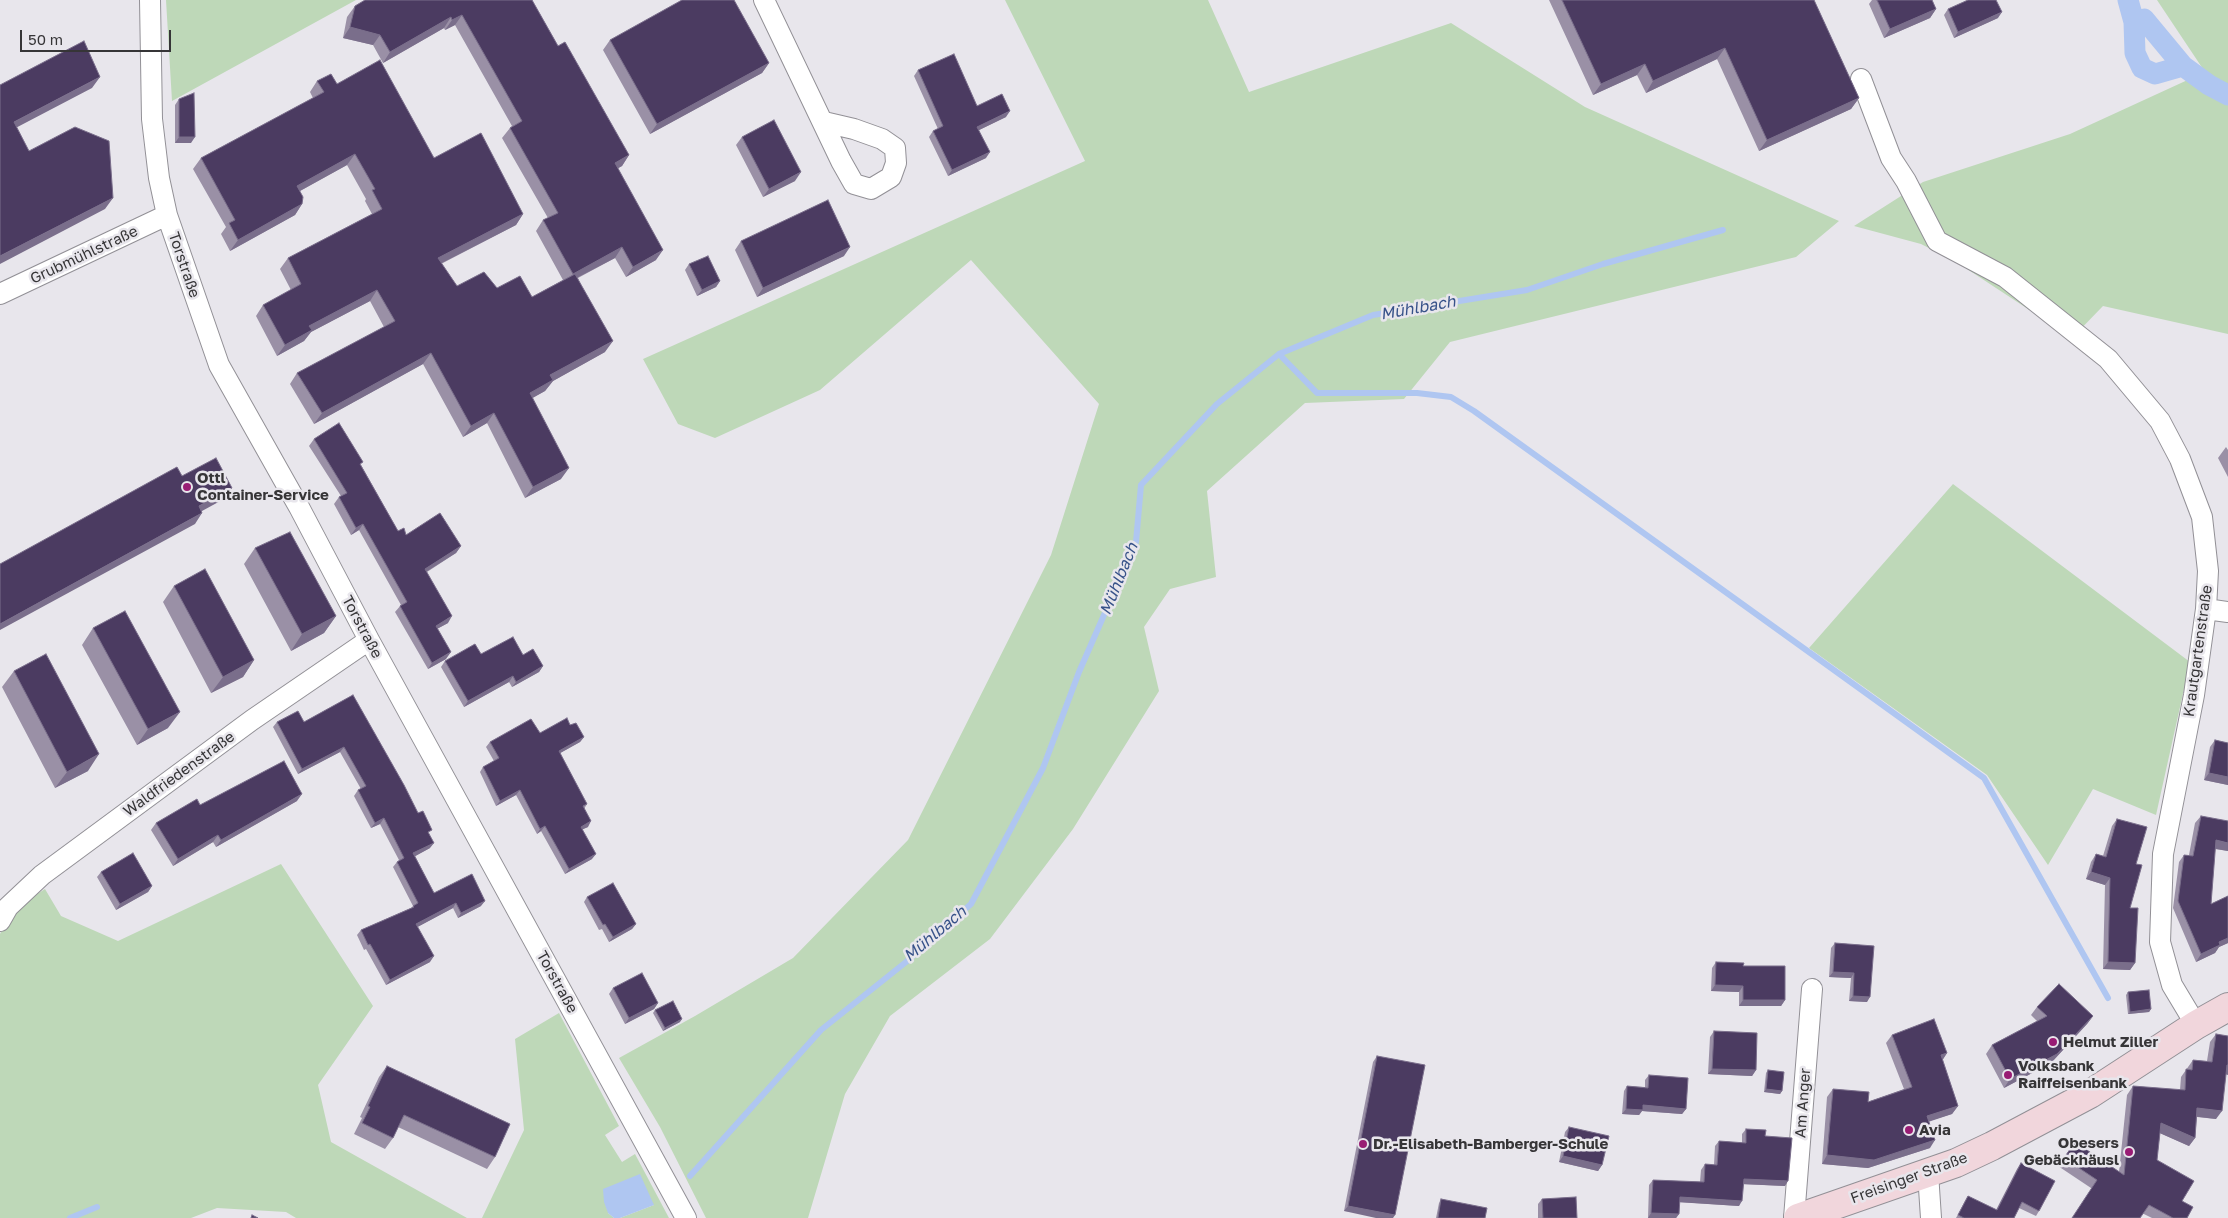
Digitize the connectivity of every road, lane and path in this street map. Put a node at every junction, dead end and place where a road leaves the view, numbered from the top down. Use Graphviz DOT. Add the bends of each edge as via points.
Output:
graph roads {
  1 [pos="150,0"];
  2 [pos="764,0"];
  3 [pos="1861,79"];
  4 [pos="824,122"];
  5 [pos="167,215"];
  6 [pos="0,294"];
  7 [pos="2206,609"];
  8 [pos="2228,612"];
  9 [pos="369,640"];
  10 [pos="0,922"];
  11 [pos="1812,989"];
  12 [pos="2228,1007"];
  13 [pos="2196,1025"];
  14 [pos="1928,1172"];
  15 [pos="686,1218"];
  16 [pos="1796,1218"];
  17 [pos="1930,1218"];
  1 -- 5 [label="street, Torstraße" via="152,118"];
  2 -- 4 [label="street"];
  3 -- 7 [label="street, Krautgartenstraße" via="1891,158 1937,241 2005,277 2101,353 2160,421 2180,459 2202,518 2208,571"];
  5 -- 6 [label="street, Grubmühlstraße"];
  5 -- 9 [label="street, Torstraße" via="219,366"];
  7 -- 8 [label="street"];
  7 -- 13 [label="street, Krautgartenstraße" via="2194,695 2163,854 2160,942 2172,985"];
  9 -- 10 [label="street, Waldfriedenstraße" via="252,720 42,875 8,907"];
  9 -- 15 [label="street, Torstraße"];
  11 -- 16 [label="street, Am Anger"];
  12 -- 13 [label="main road, Freisinger Straße"];
  13 -- 14 [label="main road, Freisinger Straße" via="2090,1094 1992,1146"];
  14 -- 16 [label="main road, Freisinger Straße"];
  14 -- 17 [label="street"];
}
